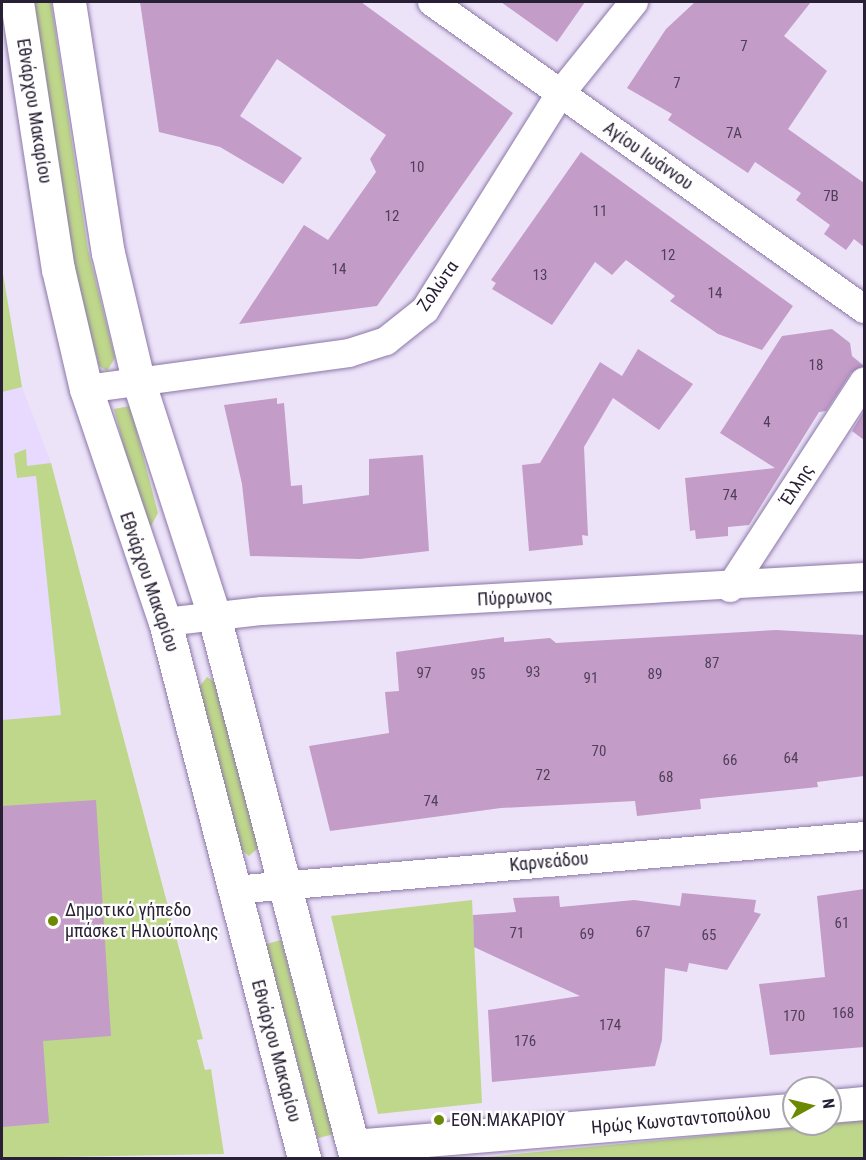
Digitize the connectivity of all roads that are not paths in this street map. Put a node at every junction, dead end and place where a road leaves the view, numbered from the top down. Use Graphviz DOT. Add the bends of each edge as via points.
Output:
graph roads {
  1 [pos="17,2"];
  2 [pos="69,2"];
  3 [pos="432,2"];
  4 [pos="634,2"];
  5 [pos="560,94"];
  6 [pos="864,309"];
  7 [pos="138,380"];
  8 [pos="864,382"];
  9 [pos="86,389"];
  10 [pos="864,577"];
  11 [pos="730,588"];
  12 [pos="214,616"];
  13 [pos="165,622"];
  14 [pos="864,836"];
  15 [pos="283,884"];
  16 [pos="233,890"];
  17 [pos="864,1103"];
  18 [pos="842,1105"];
  19 [pos="782,1111"];
  20 [pos="355,1152"];
  21 [pos="304,1158"];
  1 -- 9 [label="street, Εθνάρχου Μακαρίου" via="58,269"];
  2 -- 7 [label="street" via="108,254"];
  3 -- 5 [label="street, Αγίου Ιωάννου"];
  4 -- 5 [label="street, Ζολώτα"];
  5 -- 6 [label="street, Αγίου Ιωάννου"];
  5 -- 7 [label="street, Ζολώτα" via="425,310 386,341 349,353"];
  7 -- 9 [label="street, Ζολώτα"];
  7 -- 12 [label="street"];
  8 -- 11 [label="street, Έλλης"];
  9 -- 13 [label="street, Εθνάρχου Μακαρίου"];
  10 -- 11 [label="street, Πύρρωνος"];
  11 -- 12 [label="street, Πύρρωνος"];
  12 -- 13 [label="street, Πύρρωνος"];
  12 -- 15 [label="street"];
  13 -- 16 [label="street, Εθνάρχου Μακαρίου"];
  14 -- 15 [label="street, Καρνεάδου"];
  15 -- 16 [label="street, Καρνεάδου"];
  15 -- 20 [label="street"];
  16 -- 21 [label="street, Εθνάρχου Μακαρίου"];
  17 -- 18 [label="street"];
  19 -- 20 [label="street, Ηρώς Κωνσταντοπούλου"];
}
